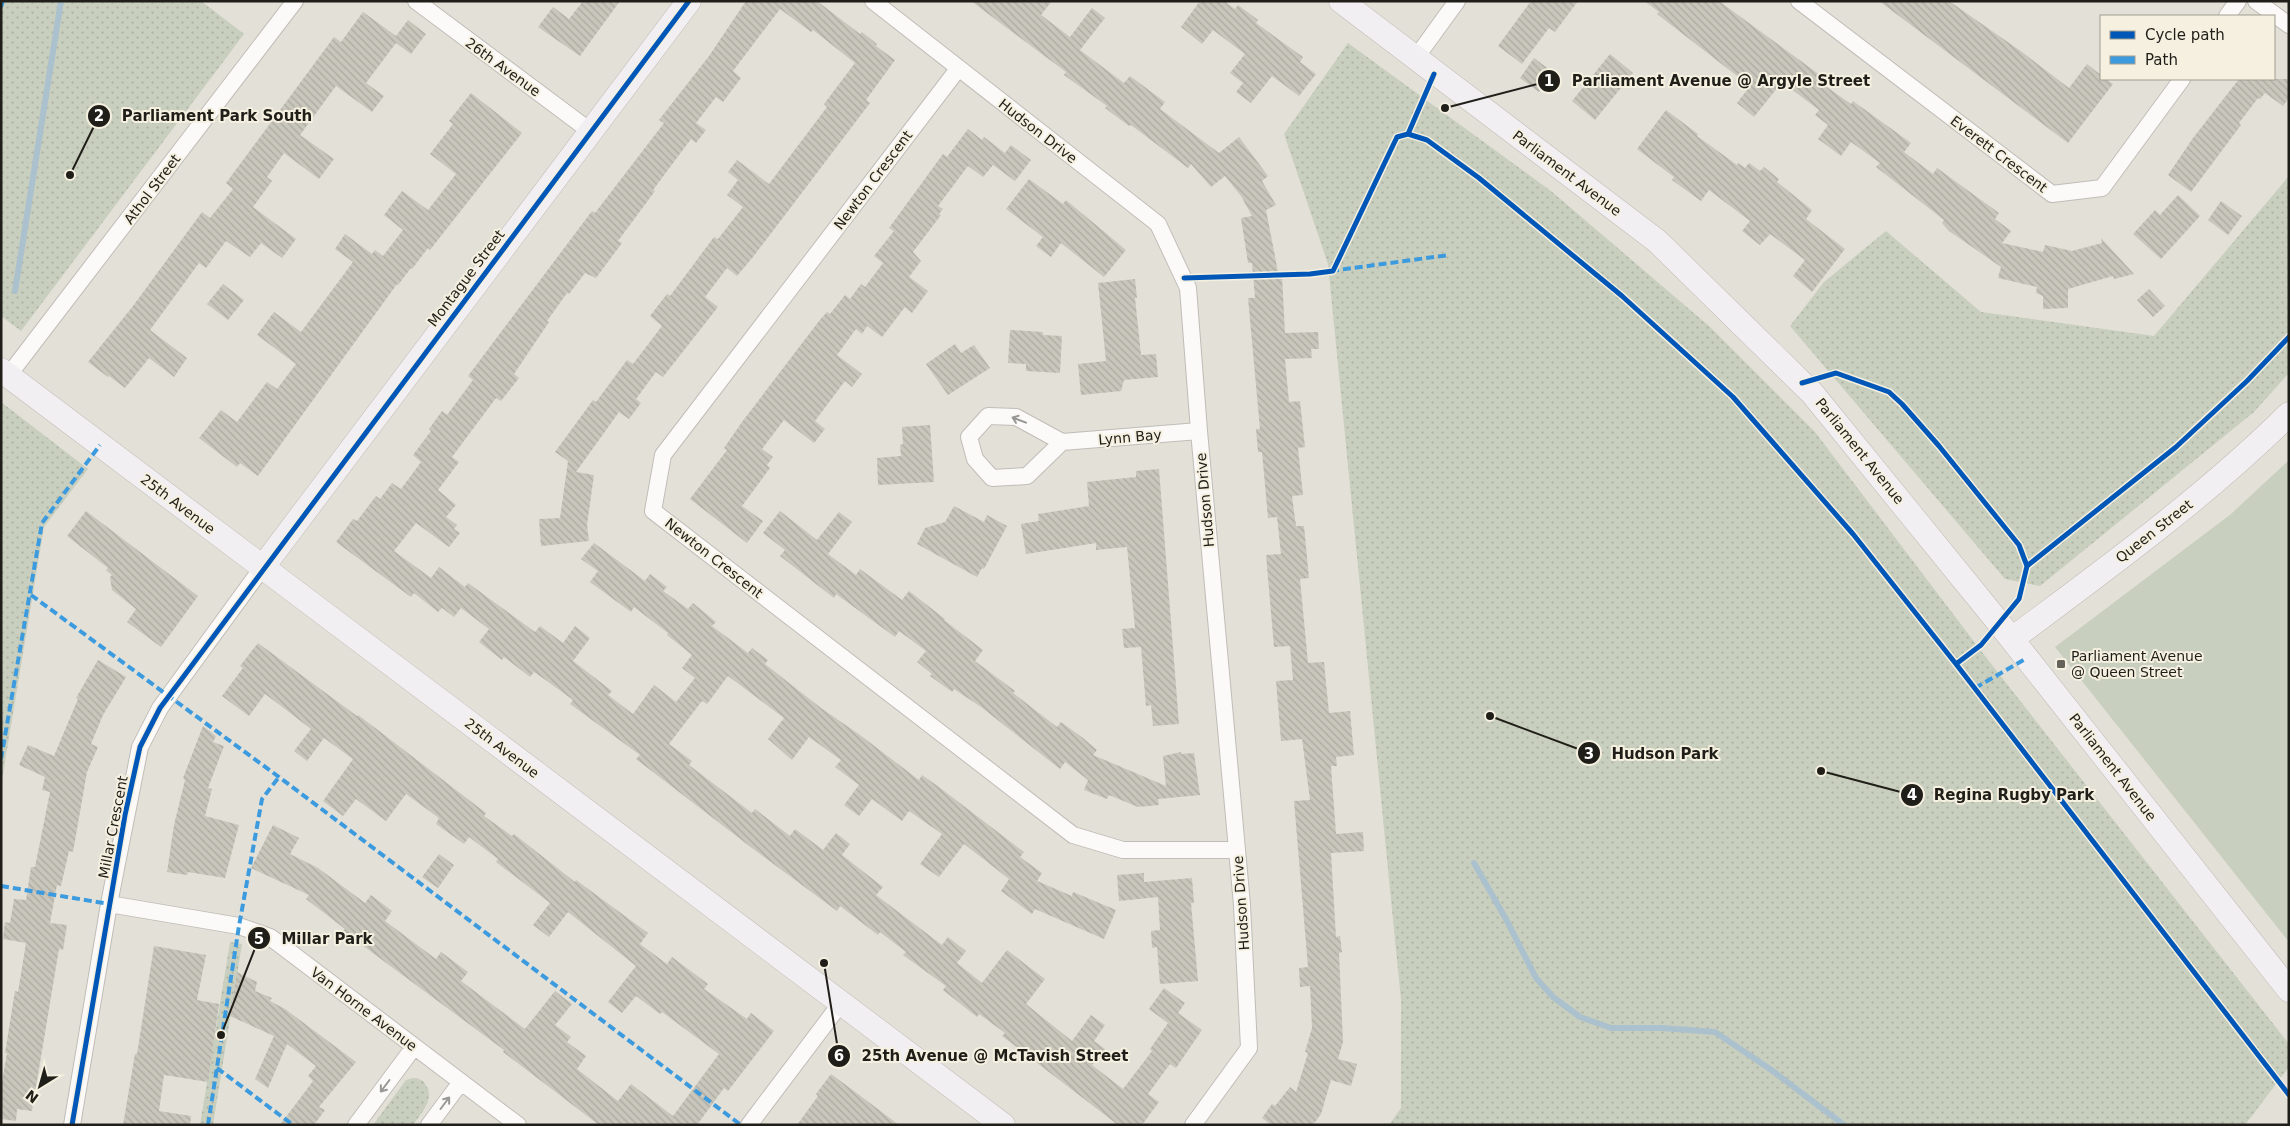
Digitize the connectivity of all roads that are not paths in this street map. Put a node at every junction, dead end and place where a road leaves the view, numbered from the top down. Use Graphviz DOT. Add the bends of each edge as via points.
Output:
graph roads {
  1 [pos="295,1"];
  2 [pos="416,1"];
  3 [pos="689,1"];
  4 [pos="872,1"];
  5 [pos="1341,1"];
  6 [pos="1457,1"];
  7 [pos="1799,1"];
  8 [pos="2238,1"];
  9 [pos="2256,1"];
  10 [pos="2228,15"];
  11 [pos="2289,25"];
  12 [pos="1415,59"];
  13 [pos="958,68"];
  14 [pos="2181,80"];
  15 [pos="590,131"];
  16 [pos="5,373"];
  17 [pos="2289,414"];
  18 [pos="1199,431"];
  19 [pos="1062,442"];
  20 [pos="262,568"];
  21 [pos="2012,639"];
  22 [pos="1237,850"];
  23 [pos="109,904"];
  24 [pos="2289,990"];
  25 [pos="841,1003"];
  26 [pos="414,1047"];
  27 [pos="461,1082"];
  28 [pos="72,1125"];
  29 [pos="356,1125"];
  30 [pos="429,1125"];
  31 [pos="518,1125"];
  32 [pos="749,1125"];
  33 [pos="1003,1125"];
  34 [pos="1193,1125"];
  1 -- 16 [label="street, Athol Street"];
  2 -- 15 [label="street, 26th Avenue"];
  3 -- 15 [label="street, Montague Street"];
  4 -- 13 [label="street, Hudson Drive"];
  5 -- 12 [label="street, Parliament Avenue"];
  6 -- 12 [label="street"];
  7 -- 14 [label="street, Everett Crescent" via="2052,194 2102,188"];
  8 -- 10 [label="street"];
  9 -- 11 [label="street"];
  12 -- 21 [label="street, Parliament Avenue" via="1657,241 1812,393"];
  13 -- 18 [label="street, Hudson Drive" via="1158,224 1188,288"];
  13 -- 22 [label="street, Newton Crescent" via="663,455 653,511 1073,835 1123,850"];
  15 -- 20 [label="street, Montague Street"];
  16 -- 20 [label="street, 25th Avenue"];
  17 -- 21 [label="street, Queen Street" via="2167,523"];
  18 -- 19 [label="street, Lynn Bay"];
  18 -- 22 [label="street, Hudson Drive"];
  19 -- 19 [label="street, one-way" via="1016,417 988,416 969,437 975,460 992,478 1027,476"];
  20 -- 23 [label="street, Millar Crescent" via="160,708 140,747"];
  20 -- 25 [label="street, 25th Avenue"];
  21 -- 24 [label="street, Parliament Avenue"];
  22 -- 34 [label="street, Hudson Drive" via="1249,1048"];
  23 -- 26 [label="street, Van Horne Avenue" via="239,926 270,937"];
  23 -- 28 [label="street, Millar Crescent"];
  25 -- 32 [label="street"];
  25 -- 33 [label="street, 25th Avenue"];
  26 -- 27 [label="street, Van Horne Avenue"];
  26 -- 29 [label="street, one-way"];
  30 -- 27 [label="street, one-way"];
  27 -- 31 [label="street, Van Horne Avenue"];
}
